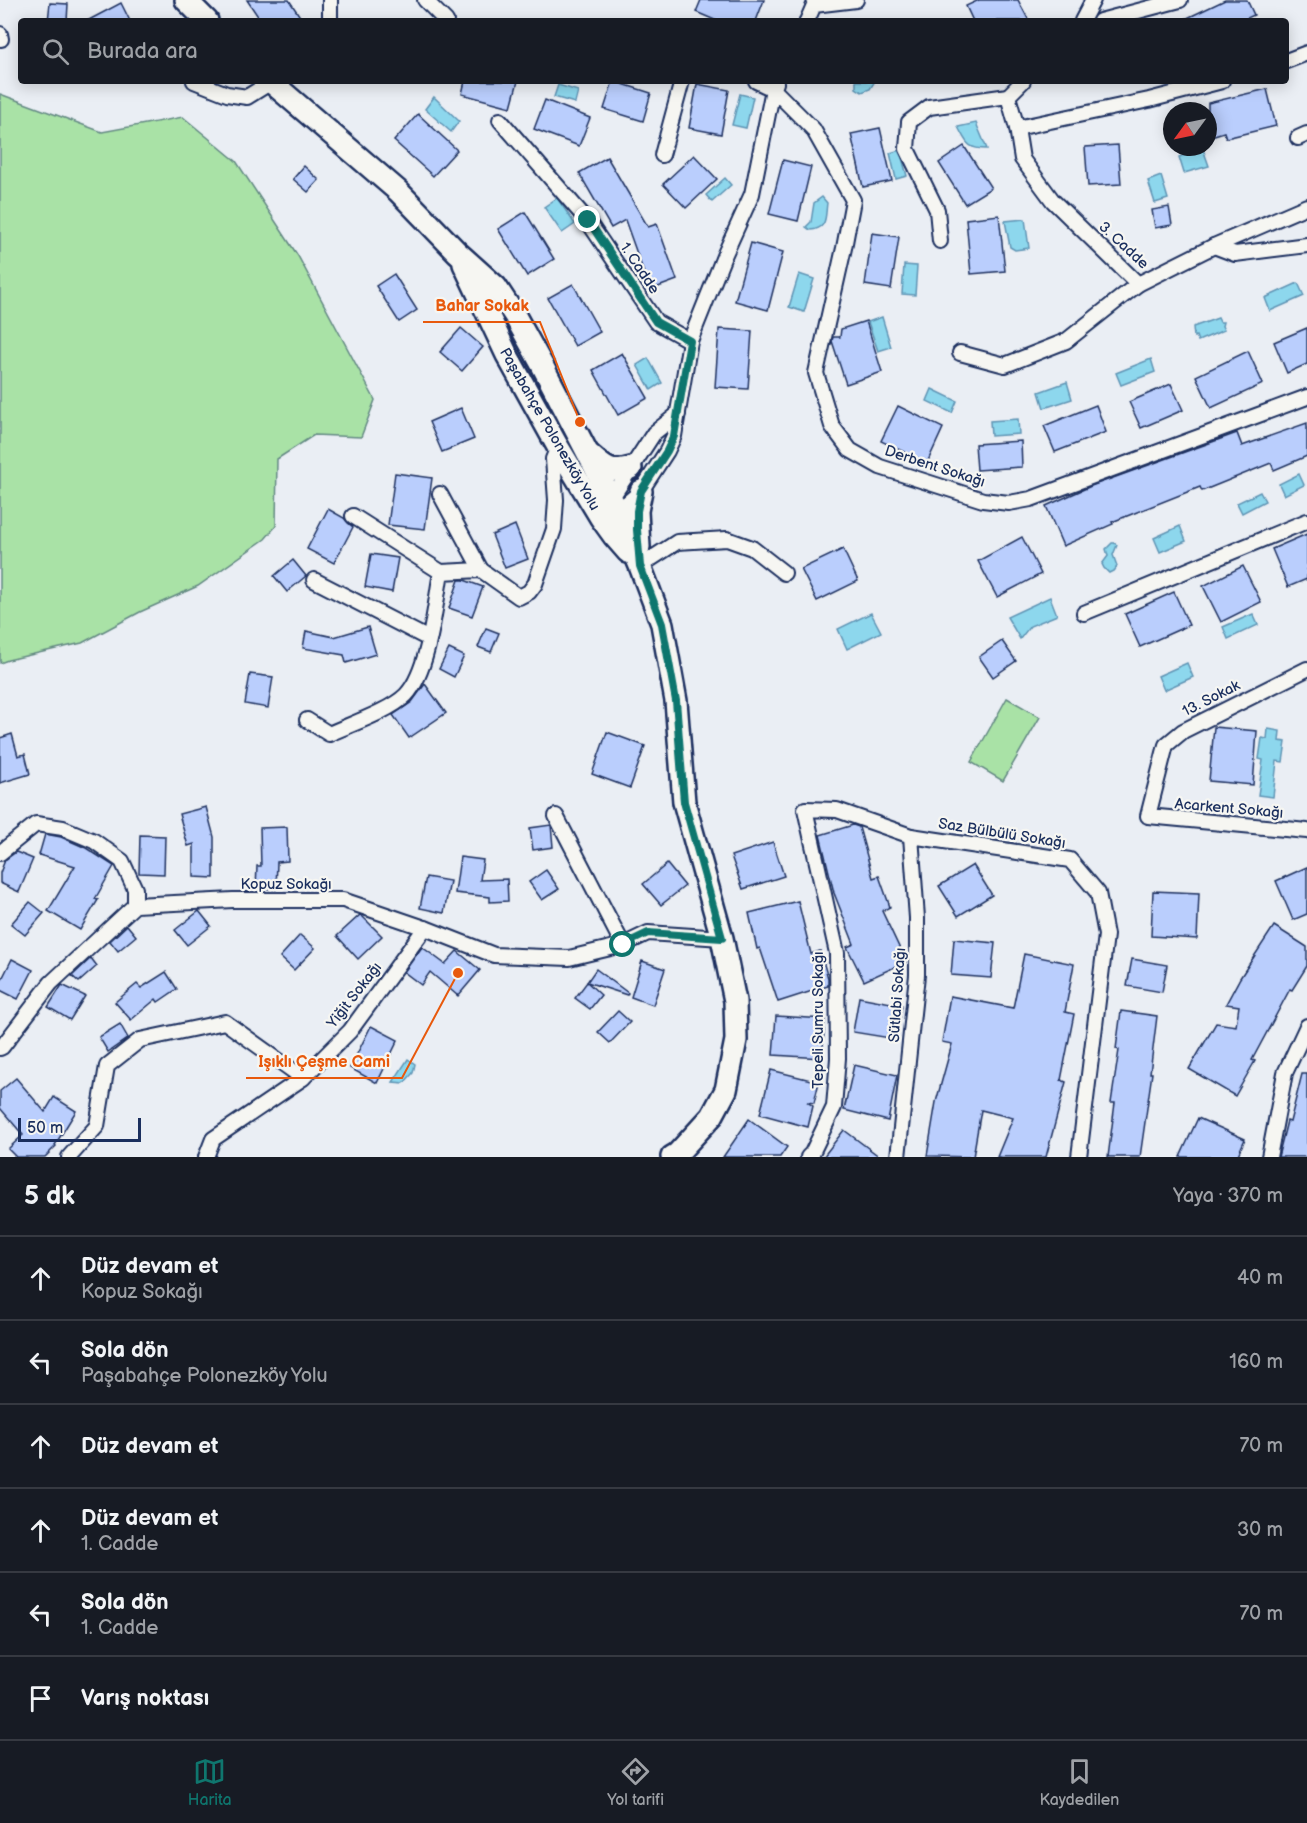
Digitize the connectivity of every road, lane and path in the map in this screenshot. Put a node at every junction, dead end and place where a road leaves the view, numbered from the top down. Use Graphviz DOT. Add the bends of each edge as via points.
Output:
graph roads {
  1 [pos="186,0"];
  2 [pos="330,0"];
  3 [pos="425,0"];
  4 [pos="856,0"];
  5 [pos="1093,0"];
  6 [pos="1180,0"];
  7 [pos="813,2"];
  8 [pos="204,18"];
  9 [pos="330,18"];
  10 [pos="443,18"];
  11 [pos="808,18"];
  12 [pos="1084,18"];
  13 [pos="1111,18"];
  14 [pos="0,34"];
  15 [pos="1,39"];
  16 [pos="1307,53"];
  17 [pos="1289,60"];
  18 [pos="202,84"];
  19 [pos="266,84"];
  20 [pos="274,84"];
  21 [pos="681,84"];
  22 [pos="1020,84"];
  23 [pos="1210,84"];
  24 [pos="775,85"];
  25 [pos="1008,96"];
  26 [pos="500,120"];
  27 [pos="1017,128"];
  28 [pos="662,154"];
  29 [pos="1307,206"];
  30 [pos="940,241"];
  31 [pos="1307,245"];
  32 [pos="1214,246"];
  33 [pos="458,252"];
  34 [pos="1138,284"];
  35 [pos="690,341"];
  36 [pos="960,353"];
  37 [pos="528,393"];
  38 [pos="1307,398"];
  39 [pos="678,414"];
  40 [pos="558,447"];
  41 [pos="588,454"];
  42 [pos="632,468"];
  43 [pos="641,491"];
  44 [pos="440,494"];
  45 [pos="609,508"];
  46 [pos="353,516"];
  47 [pos="1307,521"];
  48 [pos="640,566"];
  49 [pos="482,570"];
  50 [pos="441,572"];
  51 [pos="784,573"];
  52 [pos="314,580"];
  53 [pos="1084,614"];
  54 [pos="429,639"];
  55 [pos="1307,669"];
  56 [pos="307,720"];
  57 [pos="805,808"];
  58 [pos="556,816"];
  59 [pos="1148,816"];
  60 [pos="1307,831"];
  61 [pos="911,836"];
  62 [pos="0,854"];
  63 [pos="135,905"];
  64 [pos="425,928"];
  65 [pos="722,938"];
  66 [pos="623,945"];
  67 [pos="1307,1026"];
  68 [pos="0,1048"];
  69 [pos="303,1078"];
  70 [pos="69,1157"];
  71 [pos="206,1157"];
  72 [pos="672,1157"];
  73 [pos="808,1157"];
  74 [pos="898,1157"];
  75 [pos="1079,1157"];
  76 [pos="1269,1157"];
  1 -- 8 [label="main road"];
  2 -- 9 [label="street"];
  3 -- 10 [label="street"];
  4 -- 7 [label="street"];
  5 -- 12 [label="street"];
  6 -- 13 [label="street"];
  7 -- 11 [label="street"];
  14 -- 15 [label="street"];
  16 -- 17 [label="street"];
  18 -- 19 [label="street" via="247,97"];
  20 -- 33 [label="main road, Paşabahçe Polonezköy Yolu" via="398,190"];
  21 -- 28 [label="street"];
  22 -- 25 [label="street"];
  23 -- 27 [label="street"];
  24 -- 35 [label="street" via="752,194"];
  24 -- 38 [label="street, Derbent Sokağı" via="813,129 853,200 816,373 832,426 850,450 879,467 983,500 1009,503 1030,499"];
  25 -- 27 [label="street, 3. Cadde"];
  25 -- 30 [label="street" via="929,107 909,122 907,149 937,210"];
  26 -- 35 [label="street, 1. Cadde" via="588,220 656,322"];
  27 -- 34 [label="street, 3. Cadde" via="1022,159 1053,201"];
  29 -- 32 [label="street, 3. Cadde"];
  31 -- 32 [label="street" via="1235,254"];
  32 -- 34 [label="street, 3. Cadde"];
  33 -- 37 [label="main road, Paşabahçe Polonezköy Yolu"];
  33 -- 41 [label="main road, Paşabahçe Polonezköy Yolu" via="496,287 515,316"];
  34 -- 36 [label="street" via="1066,341 1005,365"];
  35 -- 39 [label="street"];
  37 -- 40 [label="main road, Paşabahçe Polonezköy Yolu"];
  37 -- 45 [label="main road" via="549,414 598,497"];
  39 -- 42 [label="street" via="654,433"];
  39 -- 43 [label="street" via="667,451"];
  40 -- 45 [label="main road, Paşabahçe Polonezköy Yolu"];
  40 -- 49 [label="street" via="553,459 554,529 535,584 519,597"];
  41 -- 42 [label="main road" via="611,471"];
  41 -- 45 [label="main road, Paşabahçe Polonezköy Yolu"];
  42 -- 45 [label="street"];
  43 -- 45 [label="street" via="627,503"];
  43 -- 48 [label="main road" via="637,511"];
  44 -- 49 [label="street"];
  45 -- 48 [label="main road, Paşabahçe Polonezköy Yolu" via="614,536"];
  46 -- 50 [label="street"];
  47 -- 53 [label="street"];
  48 -- 51 [label="street" via="677,542 727,539 752,548"];
  48 -- 65 [label="main road, Paşabahçe Polonezköy Yolu" via="662,624 676,701 684,802"];
  49 -- 50 [label="street"];
  50 -- 54 [label="street"];
  52 -- 54 [label="street"];
  54 -- 56 [label="street" via="421,674 390,707 329,734"];
  55 -- 59 [label="street, 13. Sokak" via="1183,731 1166,745"];
  57 -- 61 [label="street, Saz Bülbülü Sokağı" via="837,810"];
  57 -- 73 [label="street, Tepeli Sumru Sokağı" via="837,953 838,1058 834,1107"];
  58 -- 66 [label="street"];
  59 -- 60 [label="street, Acarkent Sokağı"];
  61 -- 74 [label="street, Sütlabi Sokağı" via="917,975"];
  61 -- 75 [label="street, Saz Bülbülü Sokağı" via="1070,860 1098,893 1106,935"];
  62 -- 63 [label="street" via="36,824 63,828 94,841 122,861 135,889"];
  63 -- 64 [label="street, Kopuz Sokağı" via="343,900"];
  63 -- 68 [label="street" via="51,983"];
  64 -- 66 [label="street, Kopuz Sokağı" via="494,955 569,958"];
  64 -- 69 [label="street, Yiğit Sokağı" via="350,1031"];
  65 -- 66 [label="street, Kopuz Sokağı" via="648,933"];
  65 -- 72 [label="main road, Paşabahçe Polonezköy Yolu" via="735,1002 735,1040 726,1090 712,1116"];
  67 -- 76 [label="street" via="1285,1073"];
  69 -- 70 [label="street" via="225,1022 140,1040 107,1066 97,1126"];
  69 -- 71 [label="street, Yiğit Sokağı" via="213,1138"];
}
